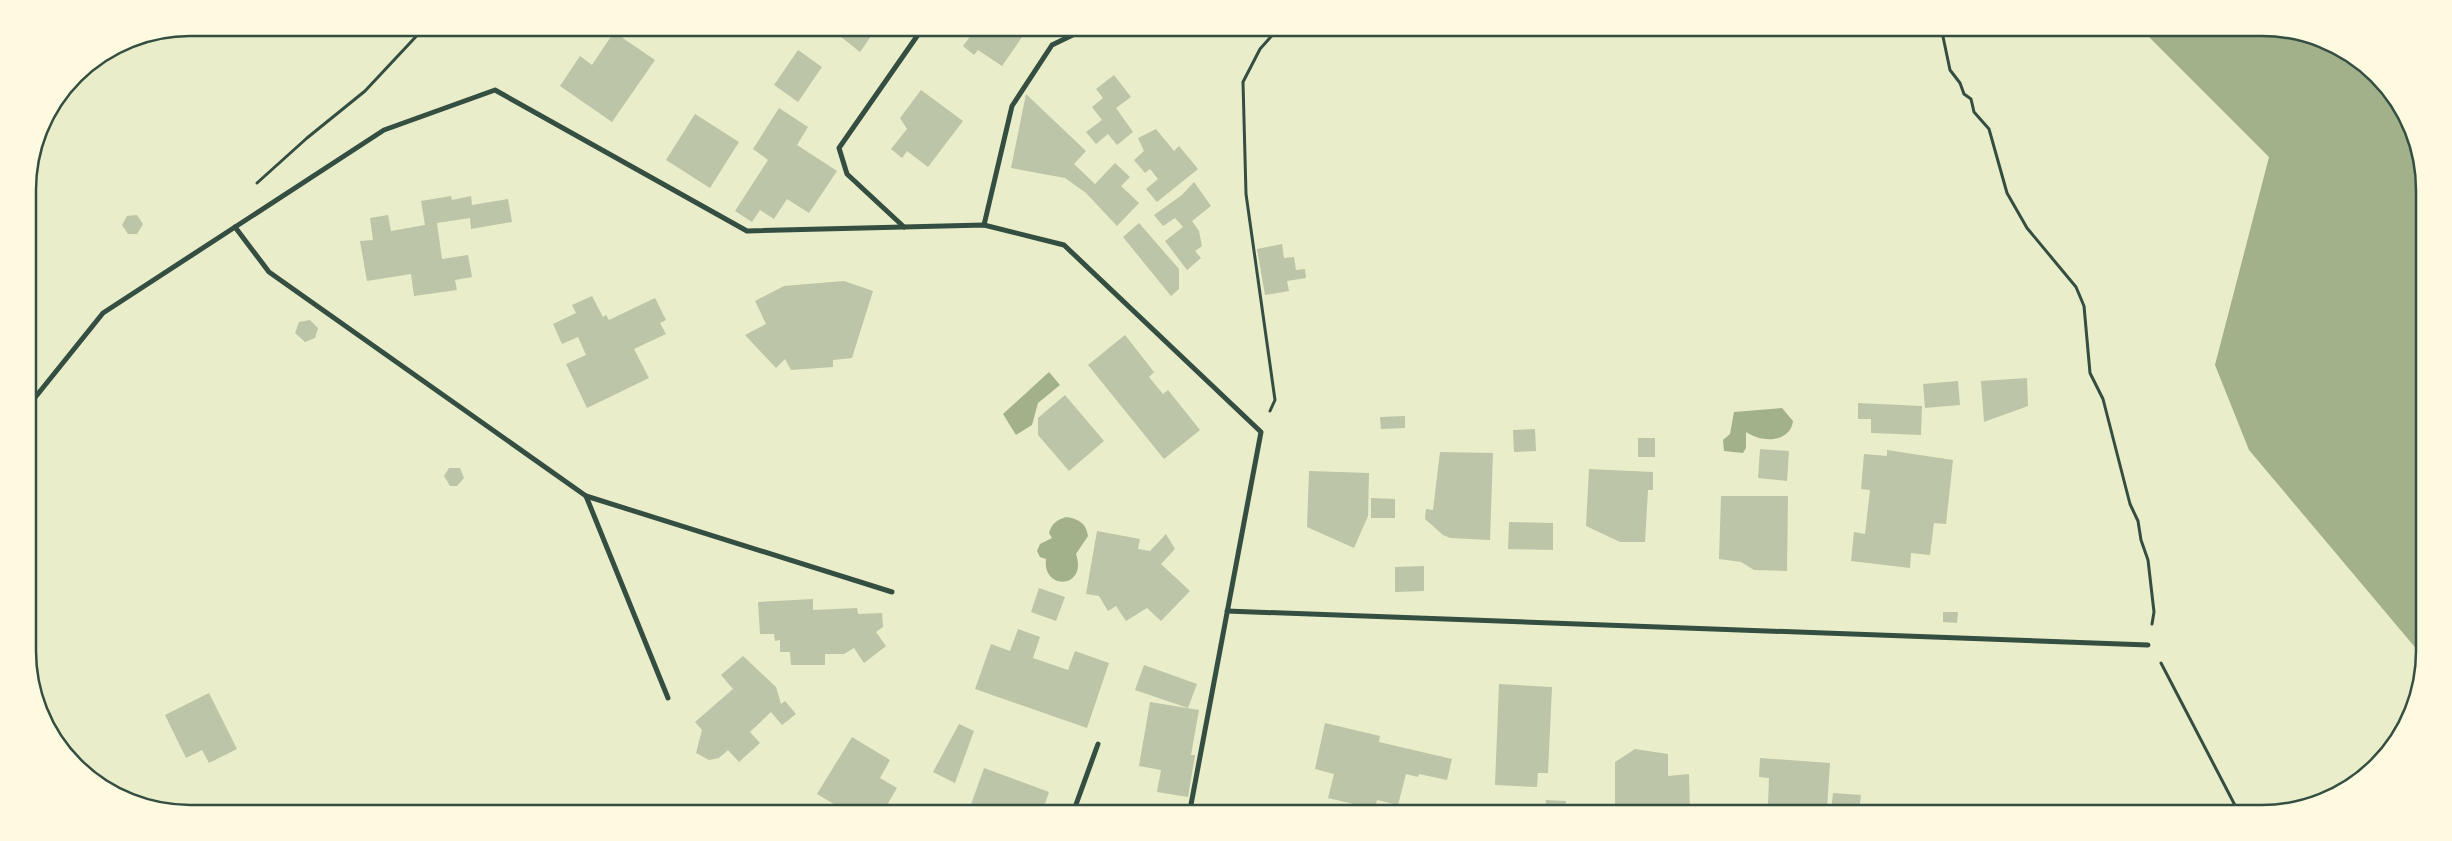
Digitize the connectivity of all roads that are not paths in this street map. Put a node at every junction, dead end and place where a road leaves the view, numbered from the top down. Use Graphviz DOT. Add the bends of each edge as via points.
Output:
graph roads {
  1 [pos="918,36"];
  2 [pos="1071,36"];
  3 [pos="984,224"];
  4 [pos="235,227"];
  5 [pos="904,227"];
  6 [pos="37,396"];
  7 [pos="586,496"];
  8 [pos="892,592"];
  9 [pos="1227,611"];
  10 [pos="2148,645"];
  11 [pos="668,698"];
  12 [pos="1098,744"];
  13 [pos="1076,805"];
  14 [pos="1191,805"];
  1 -- 5 [label="street" via="839,148 846,174"];
  2 -- 3 [label="street" via="1052,45 1012,106"];
  3 -- 5 [label="street"];
  3 -- 9 [label="street" via="1064,245 1261,432"];
  4 -- 5 [label="street" via="384,130 495,90 748,231"];
  4 -- 6 [label="street" via="104,314"];
  4 -- 7 [label="street" via="269,272"];
  7 -- 8 [label="street"];
  7 -- 11 [label="street"];
  9 -- 10 [label="street"];
  9 -- 14 [label="street"];
  12 -- 13 [label="street"];
}
